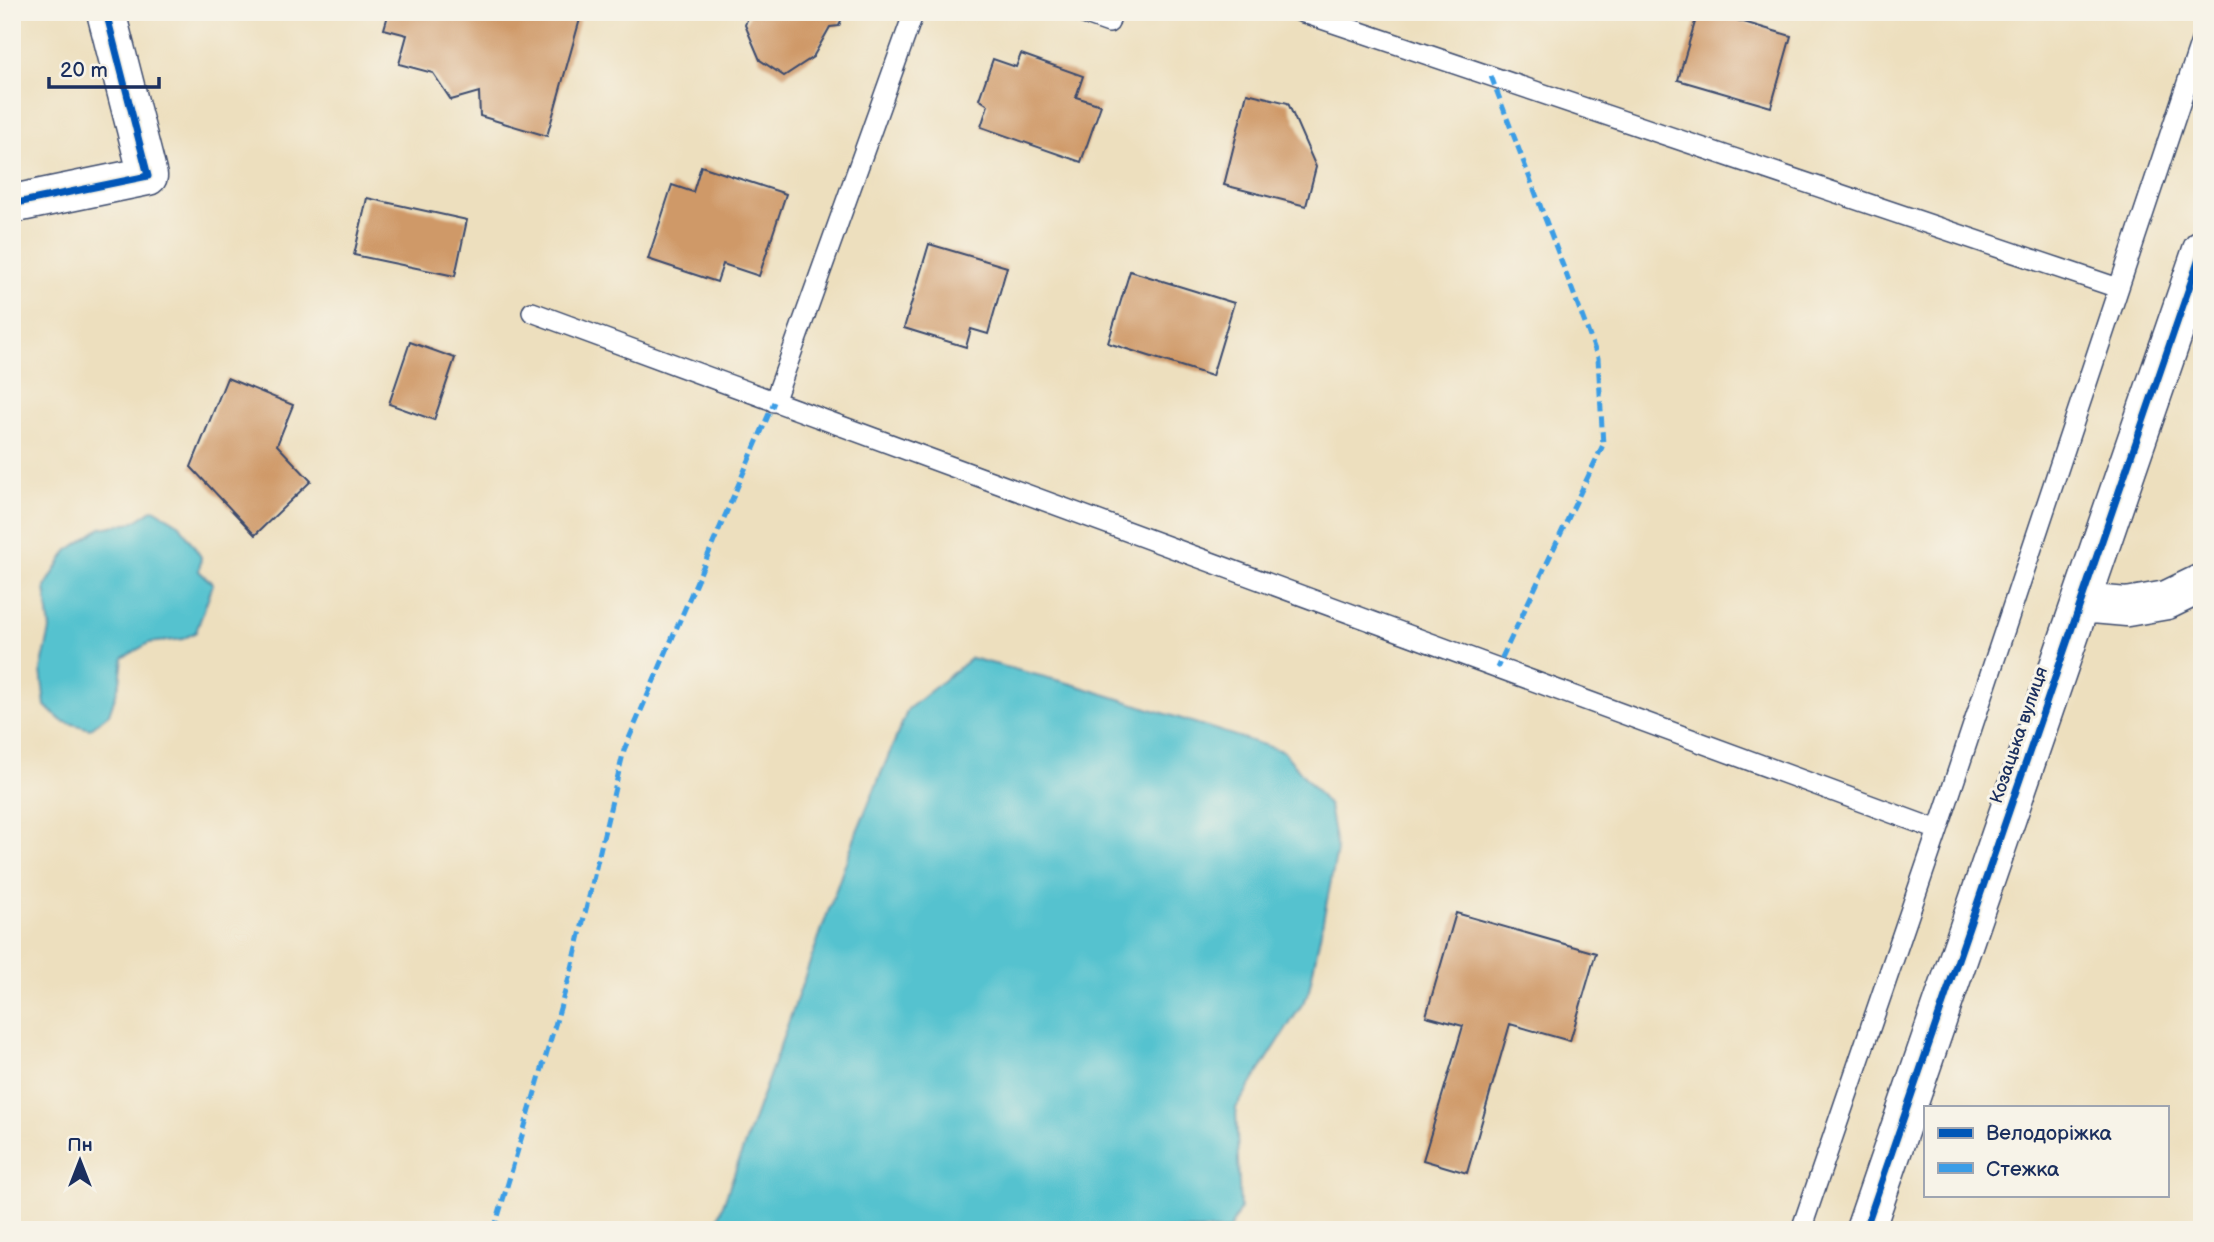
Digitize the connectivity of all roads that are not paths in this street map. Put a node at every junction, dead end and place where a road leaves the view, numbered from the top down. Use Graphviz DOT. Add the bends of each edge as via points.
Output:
graph roads {
  1 [pos="106,12"];
  2 [pos="914,12"];
  3 [pos="1077,12"];
  4 [pos="1112,12"];
  5 [pos="1301,12"];
  6 [pos="2202,38"];
  7 [pos="12,204"];
  8 [pos="2202,250"];
  9 [pos="2118,288"];
  10 [pos="532,312"];
  11 [pos="774,402"];
  12 [pos="2202,583"];
  13 [pos="2081,603"];
  14 [pos="1938,830"];
  15 [pos="1801,1230"];
  16 [pos="1865,1230"];
  1 -- 7 [label="street" via="148,176"];
  2 -- 11 [label="lane"];
  3 -- 4 [label="lane" via="1109,23"];
  5 -- 9 [label="lane"];
  6 -- 9 [label="lane"];
  8 -- 13 [label="street, Козацька вулиця"];
  9 -- 14 [label="lane"];
  10 -- 11 [label="lane"];
  11 -- 14 [label="lane"];
  12 -- 13 [label="street" via="2167,600 2127,607"];
  13 -- 16 [label="street, Козацька вулиця"];
  14 -- 15 [label="lane"];
}
